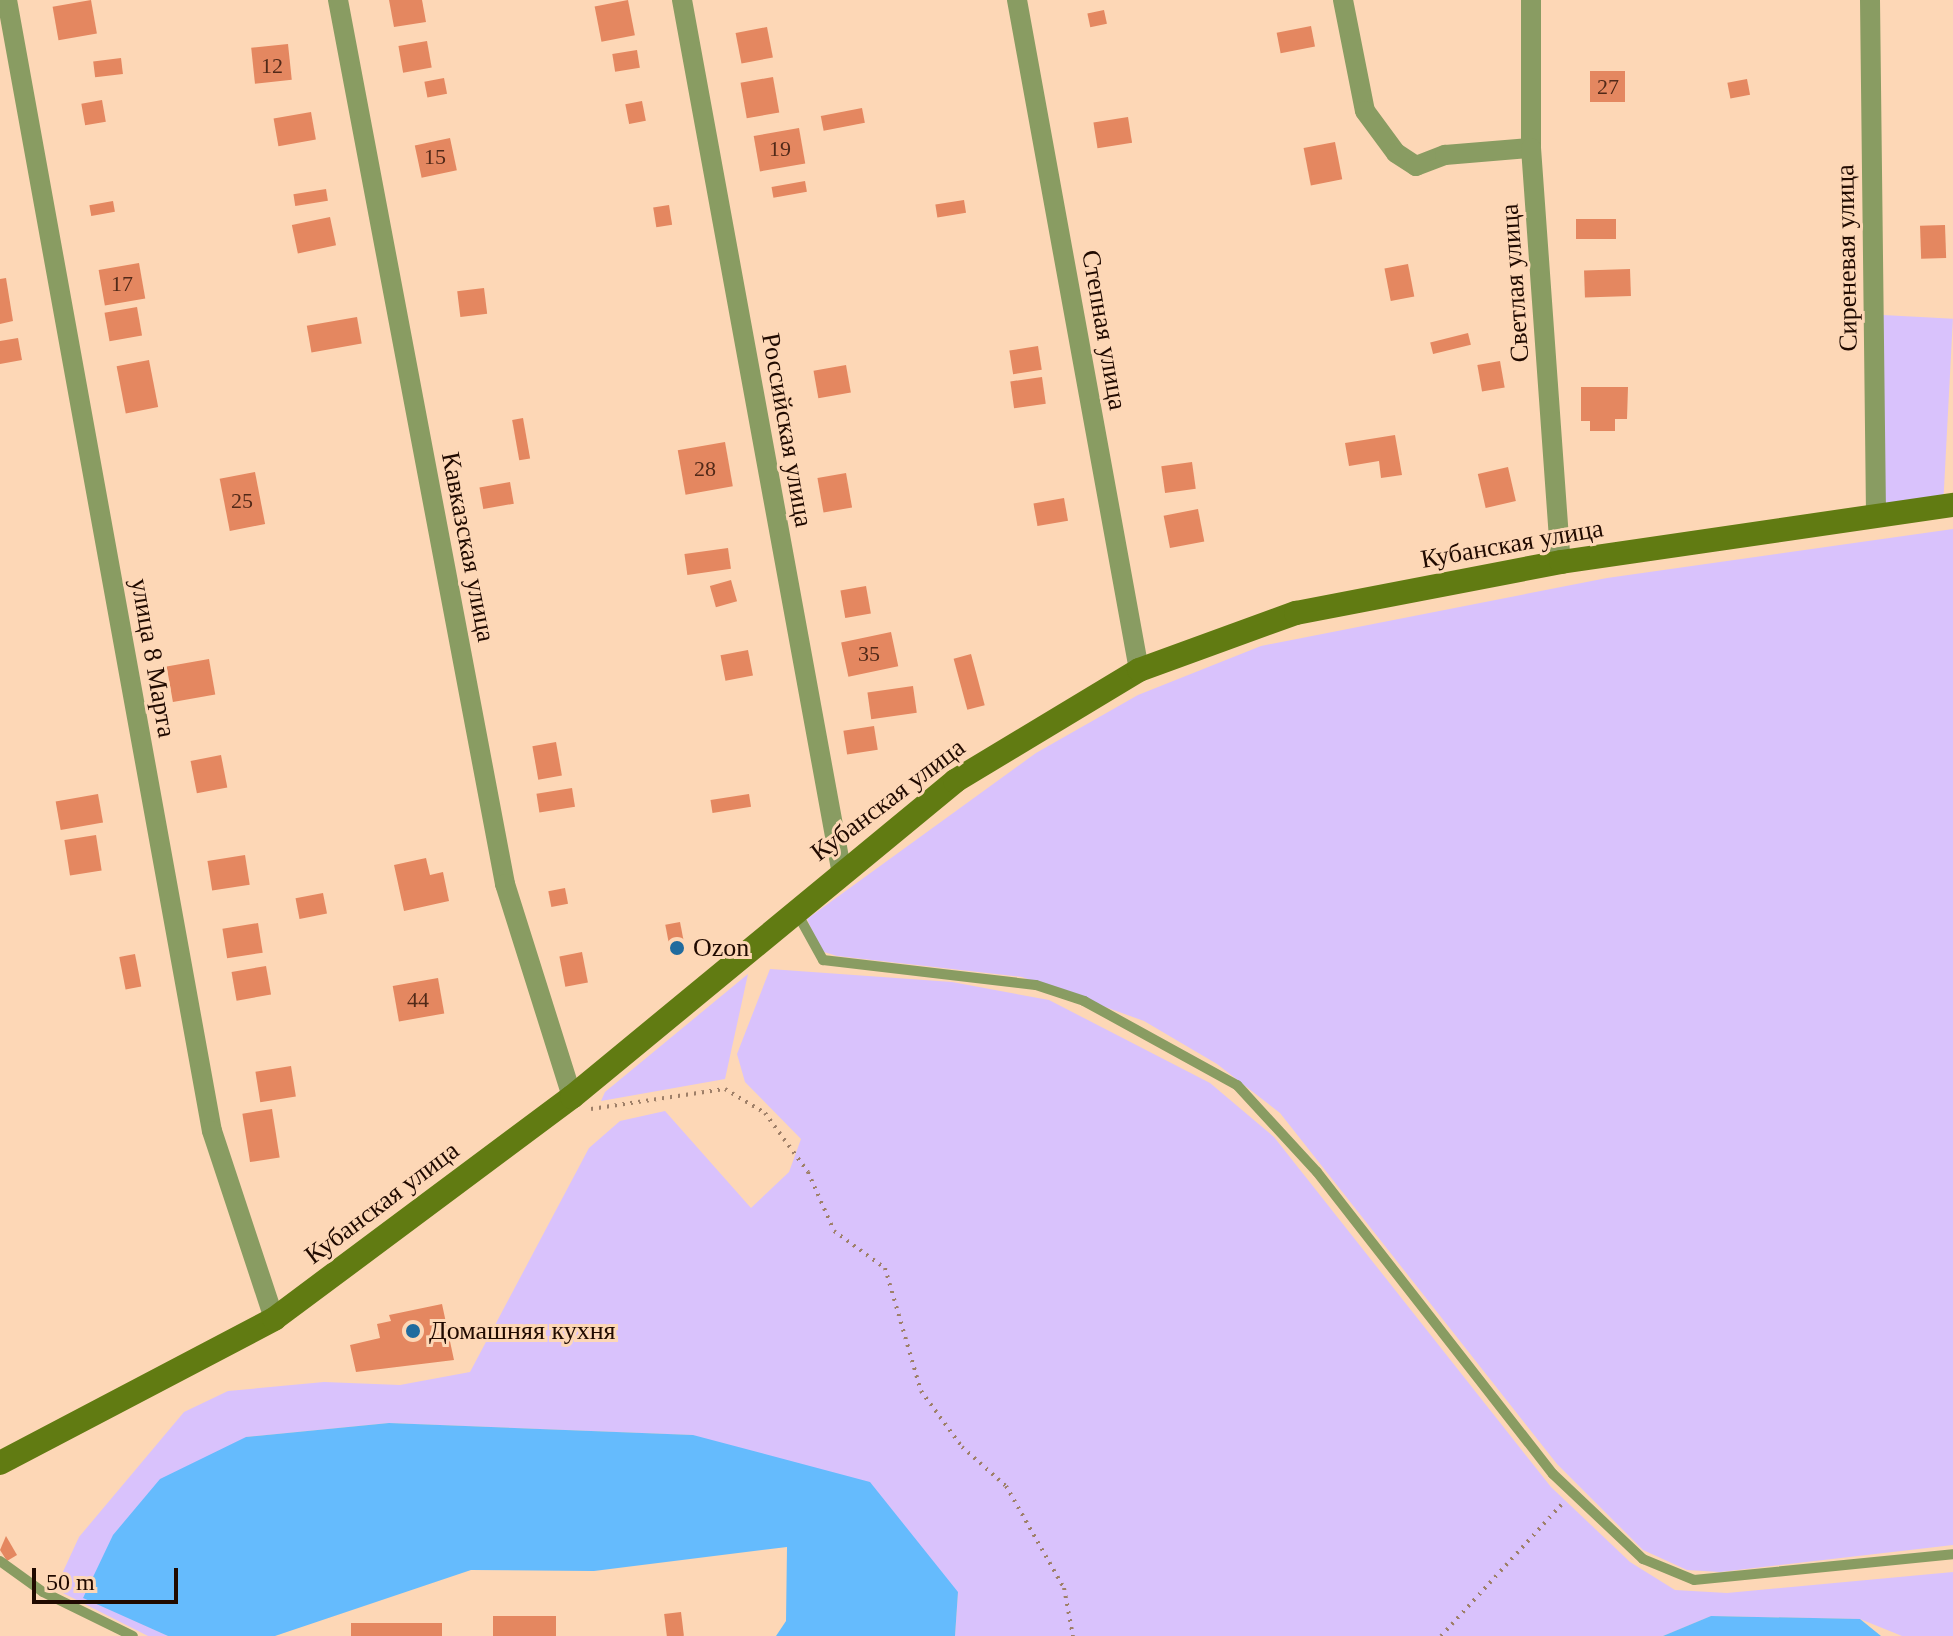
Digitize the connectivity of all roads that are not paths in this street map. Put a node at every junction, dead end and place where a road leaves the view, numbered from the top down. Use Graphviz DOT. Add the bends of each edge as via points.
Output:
graph roads {
  1 [pos="7,0"];
  2 [pos="338,0"];
  3 [pos="682,0"];
  4 [pos="1017,0"];
  5 [pos="1343,0"];
  6 [pos="1531,0"];
  7 [pos="1870,0"];
  8 [pos="1531,148"];
  9 [pos="1953,505"];
  10 [pos="1876,515"];
  11 [pos="1561,562"];
  12 [pos="1139,670"];
  13 [pos="841,869"];
  14 [pos="795,908"];
  15 [pos="572,1097"];
  16 [pos="274,1319"];
  17 [pos="0,1463"];
  18 [pos="1953,1554"];
  19 [pos="0,1561"];
  20 [pos="133,1636"];
  1 -- 16 [label="street, улица 8 Марта" via="212,1131"];
  2 -- 15 [label="street, Кавказская улица" via="505,884"];
  3 -- 13 [label="street, Российская улица"];
  4 -- 12 [label="street, Степная улица"];
  5 -- 8 [label="street" via="1365,111 1396,153 1416,166 1445,155"];
  6 -- 8 [label="street, Светлая улица"];
  7 -- 10 [label="street, Сиреневая улица"];
  8 -- 11 [label="street, Светлая улица"];
  9 -- 10 [label="main road, Кубанская улица"];
  10 -- 11 [label="main road, Кубанская улица"];
  11 -- 12 [label="main road, Кубанская улица" via="1296,613"];
  12 -- 13 [label="main road, Кубанская улица" via="955,781"];
  13 -- 14 [label="main road, Кубанская улица"];
  14 -- 15 [label="main road, Кубанская улица"];
  14 -- 18 [label="lane" via="823,960 1036,985 1084,1001 1237,1085 1317,1172 1571,1494 1643,1559 1694,1580"];
  15 -- 16 [label="main road, Кубанская улица"];
  16 -- 17 [label="main road, Кубанская улица"];
  19 -- 20 [label="lane" via="43,1592"];
}
